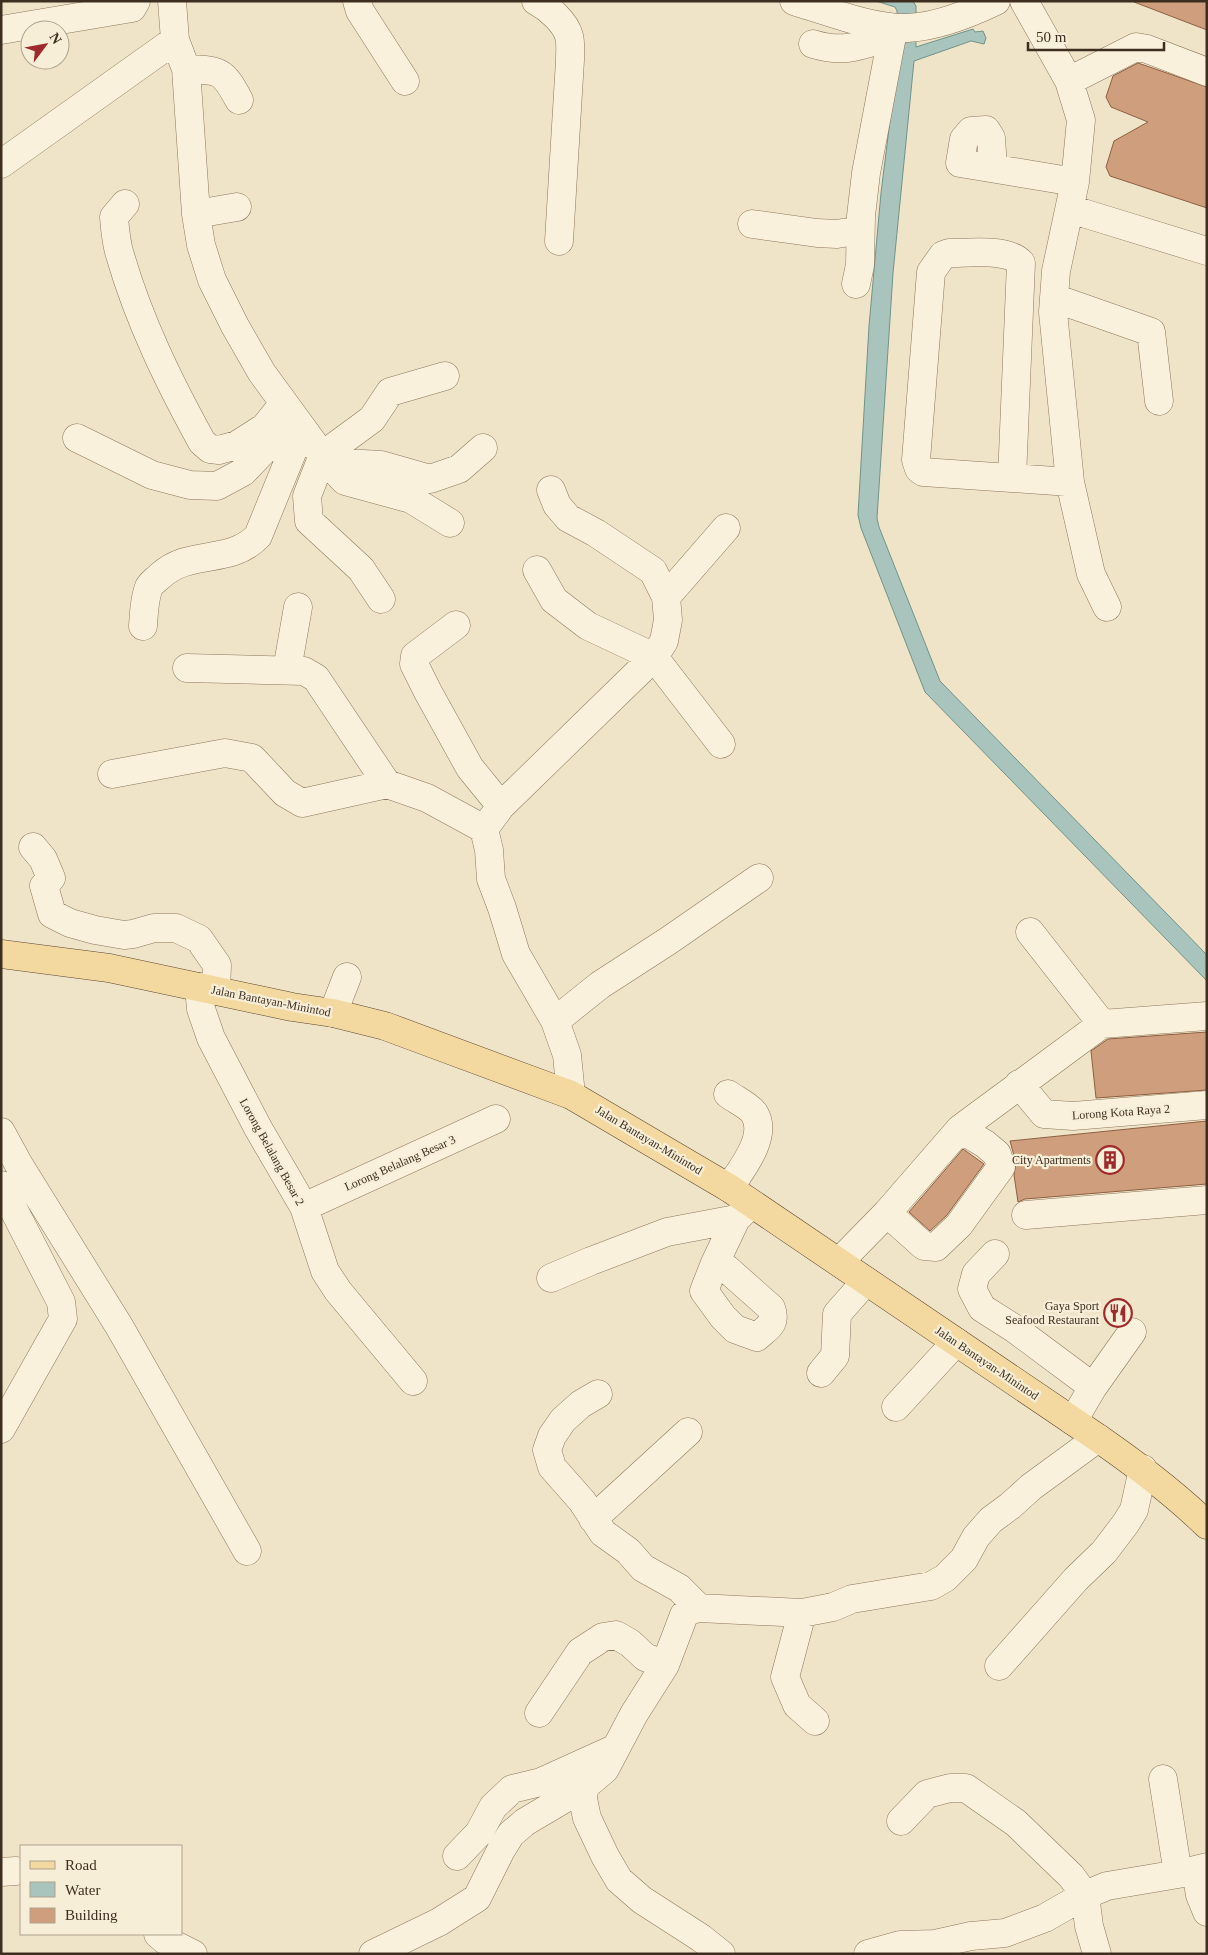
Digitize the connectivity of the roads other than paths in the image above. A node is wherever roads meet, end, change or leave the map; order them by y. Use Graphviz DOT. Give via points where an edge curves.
graph roads {
  1 [pos="136,1"];
  2 [pos="172,1"];
  3 [pos="357,1"];
  4 [pos="536,1"];
  5 [pos="996,1"];
  6 [pos="1024,1"];
  7 [pos="805,3"];
  8 [pos="1,30"];
  9 [pos="891,32"];
  10 [pos="176,40"];
  11 [pos="813,44"];
  12 [pos="186,69"];
  13 [pos="1207,72"];
  14 [pos="405,81"];
  15 [pos="1070,81"];
  16 [pos="239,100"];
  17 [pos="1,164"];
  18 [pos="994,168"];
  19 [pos="1075,182"];
  20 [pos="125,204"];
  21 [pos="237,207"];
  22 [pos="1070,209"];
  23 [pos="196,214"];
  24 [pos="752,224"];
  25 [pos="860,230"];
  26 [pos="559,241"];
  27 [pos="1207,251"];
  28 [pos="856,284"];
  29 [pos="1054,298"];
  30 [pos="445,376"];
  31 [pos="1159,401"];
  32 [pos="292,415"];
  33 [pos="77,438"];
  34 [pos="483,448"];
  35 [pos="325,458"];
  36 [pos="1012,478"];
  37 [pos="1070,482"];
  38 [pos="550,490"];
  39 [pos="450,523"];
  40 [pos="726,528"];
  41 [pos="537,570"];
  42 [pos="666,597"];
  43 [pos="381,599"];
  44 [pos="298,607"];
  45 [pos="1107,607"];
  46 [pos="456,625"];
  47 [pos="143,626"];
  48 [pos="654,657"];
  49 [pos="187,668"];
  50 [pos="287,670"];
  51 [pos="721,744"];
  52 [pos="112,774"];
  53 [pos="387,784"];
  54 [pos="501,806"];
  55 [pos="484,829"];
  56 [pos="33,847"];
  57 [pos="759,878"];
  58 [pos="1030,932"];
  59 [pos="1,954"];
  60 [pos="347,977"];
  61 [pos="207,989"];
  62 [pos="333,1013"];
  63 [pos="1207,1016"];
  64 [pos="555,1021"];
  65 [pos="1102,1024"];
  66 [pos="1019,1084"];
  67 [pos="728,1094"];
  68 [pos="571,1095"];
  69 [pos="1207,1105"];
  70 [pos="496,1119"];
  71 [pos="960,1129"];
  72 [pos="1,1132"];
  73 [pos="1,1185"];
  74 [pos="729,1188"];
  75 [pos="1207,1200"];
  76 [pos="304,1207"];
  77 [pos="744,1211"];
  78 [pos="887,1213"];
  79 [pos="1026,1215"];
  80 [pos="995,1254"];
  81 [pos="839,1262"];
  82 [pos="715,1263"];
  83 [pos="551,1278"];
  84 [pos="866,1281"];
  85 [pos="1132,1332"];
  86 [pos="956,1342"];
  87 [pos="821,1373"];
  88 [pos="413,1381"];
  89 [pos="1093,1387"];
  90 [pos="598,1394"];
  91 [pos="896,1407"];
  92 [pos="1073,1421"];
  93 [pos="1,1429"];
  94 [pos="688,1432"];
  95 [pos="1098,1438"];
  96 [pos="1143,1468"];
  97 [pos="593,1519"];
  98 [pos="1207,1525"];
  99 [pos="247,1551"];
  100 [pos="699,1608"];
  101 [pos="802,1613"];
  102 [pos="665,1665"];
  103 [pos="999,1666"];
  104 [pos="539,1713"];
  105 [pos="815,1721"];
  106 [pos="617,1748"];
  107 [pos="1163,1779"];
  108 [pos="584,1787"];
  109 [pos="902,1822"];
  110 [pos="457,1856"];
  111 [pos="1194,1871"];
  112 [pos="1084,1895"];
  113 [pos="1207,1912"];
  114 [pos="159,1935"];
  115 [pos="969,1945"];
  116 [pos="899,1949"];
  117 [pos="192,1954"];
  118 [pos="373,1954"];
  119 [pos="721,1954"];
  120 [pos="868,1954"];
  121 [pos="1097,1954"];
  1 -- 8 [label="street" via="132,8"];
  2 -- 10 [label="street"];
  3 -- 14 [label="street" via="360,11"];
  4 -- 26 [label="street" via="559,19 569,35"];
  5 -- 9 [label="street" via="950,19"];
  6 -- 15 [label="street"];
  7 -- 9 [label="street"];
  9 -- 11 [label="street" via="853,48 831,50"];
  9 -- 25 [label="street" via="866,173"];
  10 -- 12 [label="street"];
  10 -- 17 [label="street"];
  12 -- 16 [label="street" via="218,72 230,83"];
  12 -- 23 [label="street"];
  13 -- 15 [label="street" via="1136,47"];
  15 -- 19 [label="street" via="1081,120"];
  18 -- 19 [label="street"];
  19 -- 22 [label="street"];
  20 -- 32 [label="street" via="114,217 119,254 168,380 202,442 210,449 219,450 237,445 266,426"];
  21 -- 23 [label="street"];
  22 -- 27 [label="street"];
  22 -- 29 [label="street" via="1056,271"];
  23 -- 32 [label="street" via="212,280 258,365"];
  24 -- 25 [label="street" via="817,233"];
  25 -- 28 [label="street" via="860,264"];
  29 -- 31 [label="street" via="1150,332"];
  29 -- 37 [label="street"];
  30 -- 35 [label="street" via="390,392 372,418"];
  32 -- 33 [label="street" via="243,472 217,486 190,485 152,475"];
  32 -- 35 [label="street"];
  32 -- 47 [label="street" via="258,536 234,553 180,562 166,571 149,585"];
  34 -- 35 [label="street" via="459,468 430,479 381,465"];
  35 -- 39 [label="street" via="345,481 411,499"];
  35 -- 43 [label="street" via="307,496 309,521 361,569"];
  36 -- 36 [label="street" via="1021,263 1006,254 949,253 943,255 931,272 917,465 923,472"];
  36 -- 37 [label="street"];
  37 -- 45 [label="street" via="1091,574"];
  38 -- 42 [label="street" via="568,518 653,571"];
  40 -- 42 [label="street"];
  41 -- 48 [label="street" via="554,600 588,626"];
  42 -- 48 [label="street" via="668,620 664,641"];
  44 -- 50 [label="street"];
  46 -- 54 [label="street" via="415,656 414,664 470,768"];
  48 -- 51 [label="street"];
  48 -- 54 [label="street"];
  49 -- 50 [label="street"];
  50 -- 53 [label="street" via="304,671 316,678"];
  52 -- 53 [label="street" via="225,753 252,758 285,793 302,803"];
  53 -- 55 [label="street" via="427,798"];
  54 -- 55 [label="street"];
  55 -- 64 [label="street" via="491,879 516,954"];
  56 -- 61 [label="street, Lorong Belalang Besar 2" via="43,859 51,878 44,886 52,914 70,923 124,935 154,928 176,928 199,939 216,966"];
  57 -- 64 [label="street" via="600,984"];
  58 -- 65 [label="street"];
  59 -- 61 [label="main road, Jalan Bantayan-Minintod" via="108,968"];
  60 -- 62 [label="street"];
  61 -- 62 [label="main road, Jalan Bantayan-Minintod"];
  61 -- 76 [label="street, Lorong Belalang Besar 2" via="201,1009 211,1038"];
  62 -- 68 [label="main road, Jalan Bantayan-Minintod" via="385,1026"];
  63 -- 65 [label="street"];
  64 -- 68 [label="street" via="567,1055"];
  65 -- 66 [label="street"];
  66 -- 69 [label="street, Lorong Kota Raya 2" via="1044,1114 1073,1116"];
  66 -- 71 [label="street"];
  67 -- 74 [label="street" via="754,1114 758,1129 756,1147"];
  68 -- 74 [label="main road, Jalan Bantayan-Minintod"];
  70 -- 76 [label="street, Lorong Belalang Besar 3"];
  71 -- 78 [label="street"];
  71 -- 78 [label="street" via="996,1154 1001,1167 959,1225 936,1246 924,1246"];
  72 -- 99 [label="street" via="119,1326"];
  73 -- 93 [label="street" via="61,1302 63,1319"];
  74 -- 77 [label="main road, Jalan Bantayan-Minintod"];
  75 -- 79 [label="street"];
  76 -- 88 [label="street, Lorong Belalang Besar 2" via="325,1271"];
  77 -- 81 [label="main road, Jalan Bantayan-Minintod"];
  77 -- 82 [label="street"];
  77 -- 83 [label="street" via="668,1232"];
  78 -- 81 [label="street"];
  80 -- 89 [label="street" via="976,1274 972,1289 982,1308"];
  81 -- 84 [label="main road, Jalan Bantayan-Minintod"];
  84 -- 86 [label="main road, Jalan Bantayan-Minintod"];
  84 -- 87 [label="street" via="837,1314 835,1356"];
  85 -- 89 [label="street"];
  86 -- 91 [label="street"];
  86 -- 92 [label="main road, Jalan Bantayan-Minintod"];
  89 -- 92 [label="street"];
  90 -- 97 [label="street" via="563,1420 547,1450 552,1467 582,1501"];
  92 -- 95 [label="main road, Jalan Bantayan-Minintod"];
  94 -- 97 [label="street"];
  95 -- 96 [label="main road, Jalan Bantayan-Minintod"];
  95 -- 101 [label="street" via="991,1520 976,1537 964,1559 945,1578 931,1586 866,1596"];
  96 -- 98 [label="main road, Jalan Bantayan-Minintod"];
  96 -- 103 [label="street" via="1134,1510 1126,1523 1104,1552"];
  97 -- 100 [label="street" via="603,1533 628,1551 643,1568 679,1588"];
  100 -- 101 [label="street"];
  100 -- 102 [label="street" via="684,1615"];
  101 -- 105 [label="street" via="785,1677 797,1705"];
  102 -- 104 [label="street" via="645,1656 616,1634 603,1638 580,1652"];
  102 -- 106 [label="street"];
  106 -- 108 [label="street" via="605,1769"];
  106 -- 110 [label="street" via="550,1778 512,1789 493,1807 479,1833"];
  107 -- 111 [label="street"];
  108 -- 118 [label="street" via="525,1822 511,1834 476,1898 439,1922"];
  108 -- 119 [label="street" via="587,1818 619,1880 642,1900"];
  109 -- 112 [label="street" via="927,1794 966,1788 1016,1823 1054,1858"];
  111 -- 112 [label="street" via="1107,1886"];
  111 -- 113 [label="street"];
  112 -- 115 [label="street" via="1045,1918"];
  112 -- 121 [label="street"];
  114 -- 117 [label="street"];
  115 -- 116 [label="street" via="935,1944"];
  116 -- 120 [label="street"];
}
